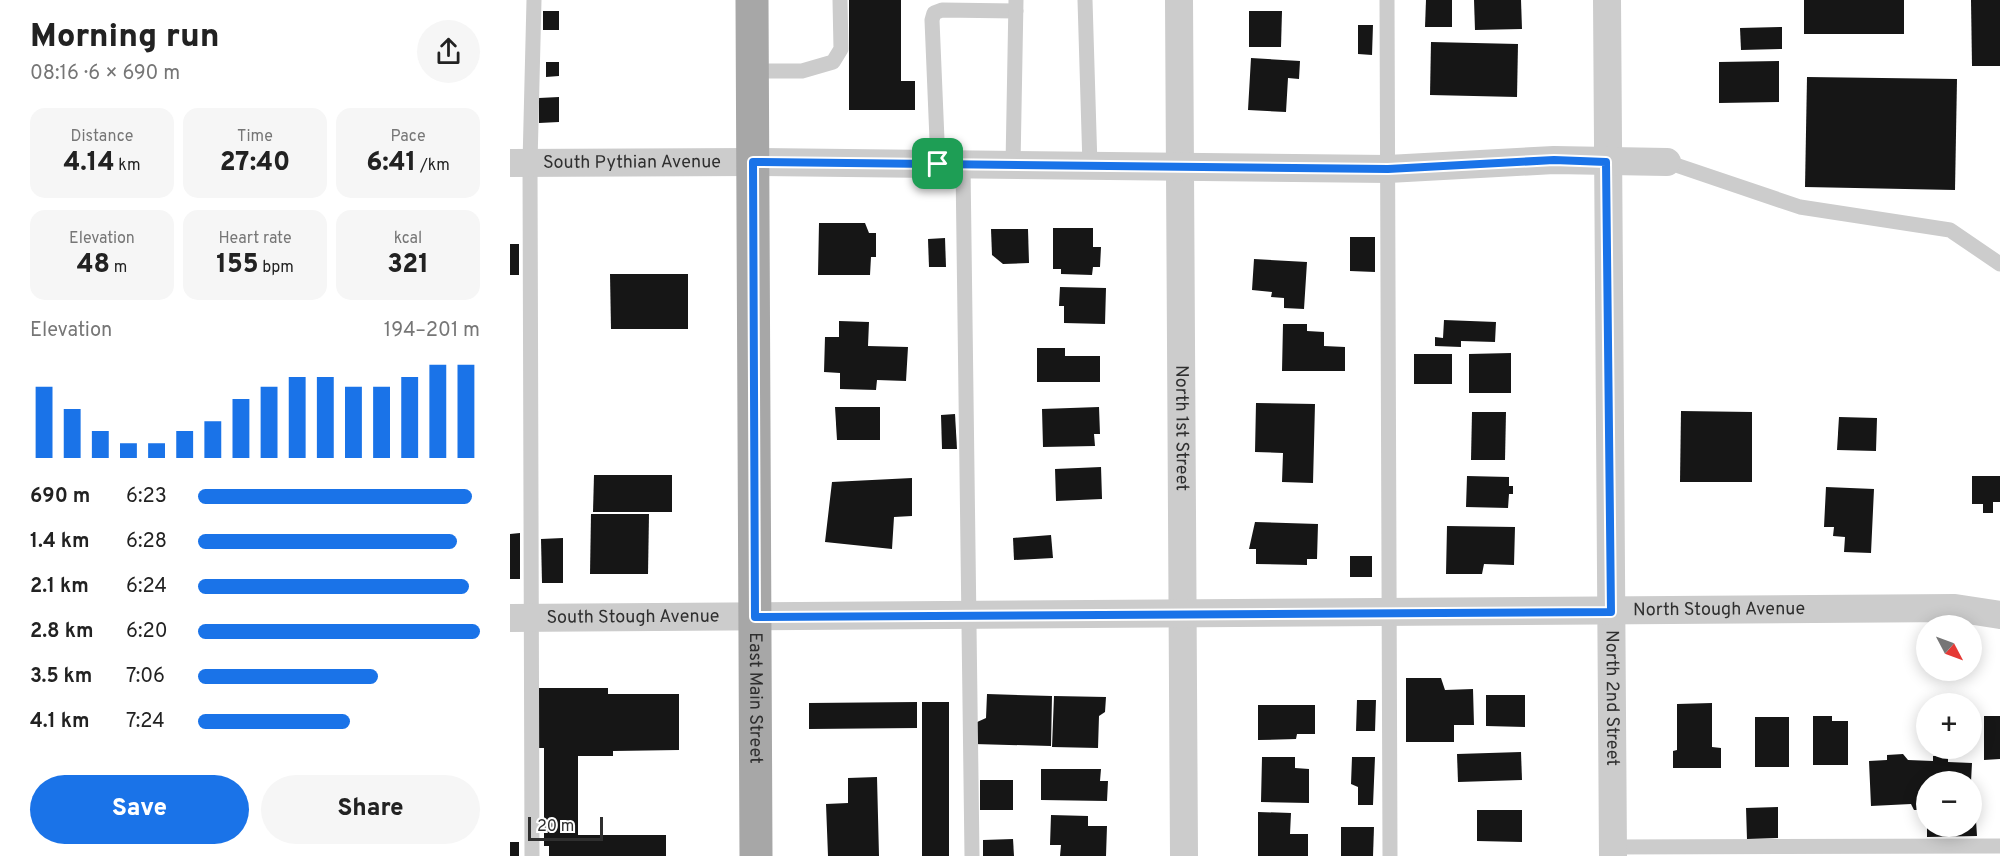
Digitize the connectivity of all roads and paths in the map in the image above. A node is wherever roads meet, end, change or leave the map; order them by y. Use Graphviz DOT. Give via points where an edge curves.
graph roads {
  1 [pos="534,0"];
  2 [pos="752,0"];
  3 [pos="840,0"];
  4 [pos="1085,0"];
  5 [pos="1179,0"];
  6 [pos="1387,0"];
  7 [pos="1607,0"];
  8 [pos="942,5"];
  9 [pos="1016,5"];
  10 [pos="752,72"];
  11 [pos="753,162"];
  12 [pos="1606,162"];
  13 [pos="1667,162"];
  14 [pos="520,163"];
  15 [pos="950,164"];
  16 [pos="1013,165"];
  17 [pos="1090,166"];
  18 [pos="1180,167"];
  19 [pos="1388,169"];
  20 [pos="2000,264"];
  21 [pos="1611,612"];
  22 [pos="1183,613"];
  23 [pos="1389,613"];
  24 [pos="969,615"];
  25 [pos="2000,615"];
  26 [pos="755,617"];
  27 [pos="521,618"];
  28 [pos="2000,846"];
  29 [pos="1613,852"];
  30 [pos="532,856"];
  31 [pos="756,856"];
  32 [pos="972,856"];
  33 [pos="1184,856"];
  34 [pos="1389,856"];
  1 -- 14 [label="lane"];
  2 -- 10 [label="main road, East Main Street"];
  3 -- 10 [label="lane" via="841,49 833,62 802,71"];
  4 -- 17 [label="lane"];
  5 -- 18 [label="street, North 1st Street"];
  6 -- 19 [label="lane"];
  7 -- 12 [label="street, North 2nd Street"];
  8 -- 9 [label="lane"];
  8 -- 15 [label="lane" via="932,20"];
  9 -- 16 [label="lane"];
  10 -- 11 [label="main road, East Main Street"];
  11 -- 14 [label="street, South Pythian Avenue"];
  11 -- 15 [label="street, South Pythian Avenue"];
  11 -- 26 [label="main road, East Main Street"];
  12 -- 13 [label="street, South Pythian Avenue"];
  12 -- 19 [label="street, South Pythian Avenue" via="1554,160"];
  12 -- 21 [label="street, North 2nd Street"];
  13 -- 20 [label="lane" via="1800,207 1950,230"];
  14 -- 27 [label="lane"];
  15 -- 16 [label="street, South Pythian Avenue"];
  15 -- 24 [label="lane"];
  16 -- 17 [label="street, South Pythian Avenue"];
  17 -- 18 [label="street, South Pythian Avenue"];
  18 -- 19 [label="street, South Pythian Avenue"];
  18 -- 22 [label="street, North 1st Street"];
  19 -- 23 [label="lane"];
  21 -- 23 [label="street, North Stough Avenue"];
  21 -- 25 [label="street, North Stough Avenue" via="1955,608"];
  21 -- 29 [label="street, North 2nd Street"];
  22 -- 23 [label="street, North Stough Avenue"];
  22 -- 24 [label="street, North Stough Avenue"];
  22 -- 33 [label="street, North 1st Street"];
  23 -- 34 [label="lane"];
  24 -- 26 [label="street, North Stough Avenue"];
  24 -- 32 [label="lane"];
  26 -- 27 [label="street, South Stough Avenue"];
  26 -- 31 [label="main road, East Main Street"];
  27 -- 30 [label="lane"];
  28 -- 29 [label="lane"];
}
